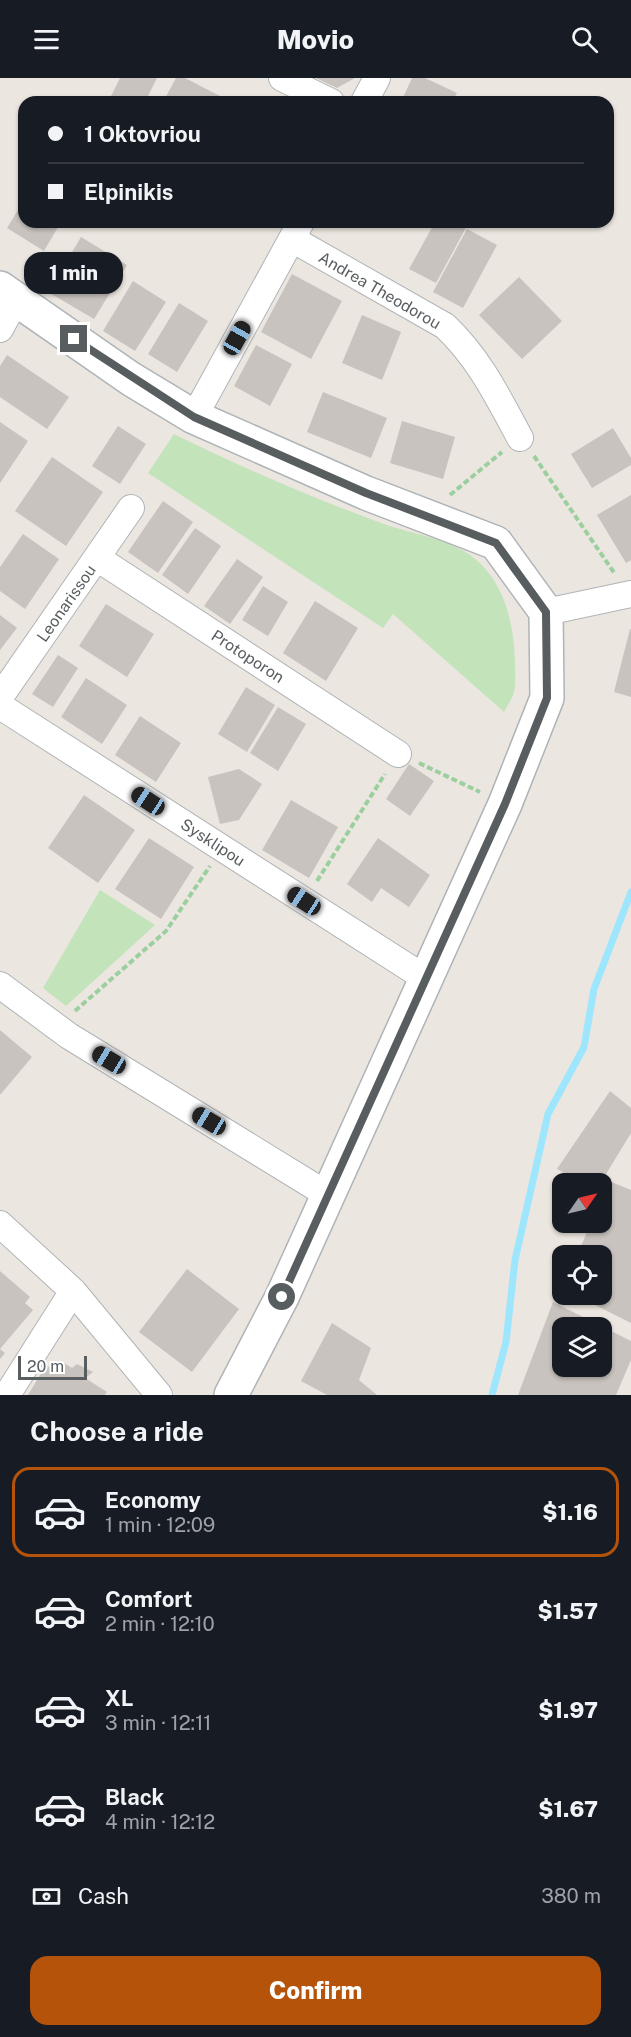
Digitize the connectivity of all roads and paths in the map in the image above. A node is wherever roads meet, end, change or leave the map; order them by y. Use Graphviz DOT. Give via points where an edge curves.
graph roads {
  1 [pos="282,78"];
  2 [pos="377,78"];
  3 [pos="319,96"];
  4 [pos="367,96"];
  5 [pos="296,231"];
  6 [pos="8,294"];
  7 [pos="0,329"];
  8 [pos="194,417"];
  9 [pos="520,438"];
  10 [pos="132,508"];
  11 [pos="426,516"];
  12 [pos="97,558"];
  13 [pos="630,594"];
  14 [pos="546,612"];
  15 [pos="0,697"];
  16 [pos="0,706"];
  17 [pos="398,754"];
  18 [pos="505,804"];
  19 [pos="223,848"];
  20 [pos="304,901"];
  21 [pos="425,978"];
  22 [pos="0,985"];
  23 [pos="57,1027"];
  24 [pos="328,1195"];
  25 [pos="0,1224"];
  26 [pos="73,1291"];
  27 [pos="7,1395"];
  28 [pos="159,1395"];
  29 [pos="231,1395"];
  1 -- 3 [label="street"];
  2 -- 4 [label="street"];
  5 -- 8 [label="street"];
  5 -- 9 [label="street, Andrea Theodorou" via="445,326 465,345 487,376"];
  6 -- 7 [label="street"];
  6 -- 8 [label="street" via="131,379"];
  8 -- 11 [label="street"];
  9 -- 11 [label="path"];
  9 -- 13 [label="path"];
  10 -- 12 [label="street, Leonarissou"];
  11 -- 14 [label="street" via="496,543"];
  12 -- 15 [label="street, Leonarissou"];
  12 -- 17 [label="street, Protoporon"];
  13 -- 14 [label="street"];
  14 -- 18 [label="street" via="547,698"];
  16 -- 19 [label="street, Sysklipou"];
  17 -- 18 [label="path"];
  17 -- 20 [label="path"];
  18 -- 21 [label="street"];
  19 -- 20 [label="street, Sysklipou"];
  19 -- 23 [label="path" via="166,931"];
  20 -- 21 [label="street, Sysklipou"];
  21 -- 24 [label="street"];
  22 -- 23 [label="street"];
  23 -- 24 [label="street"];
  24 -- 29 [label="street" via="282,1297"];
  25 -- 26 [label="street"];
  26 -- 27 [label="street"];
  26 -- 28 [label="street"];
}
